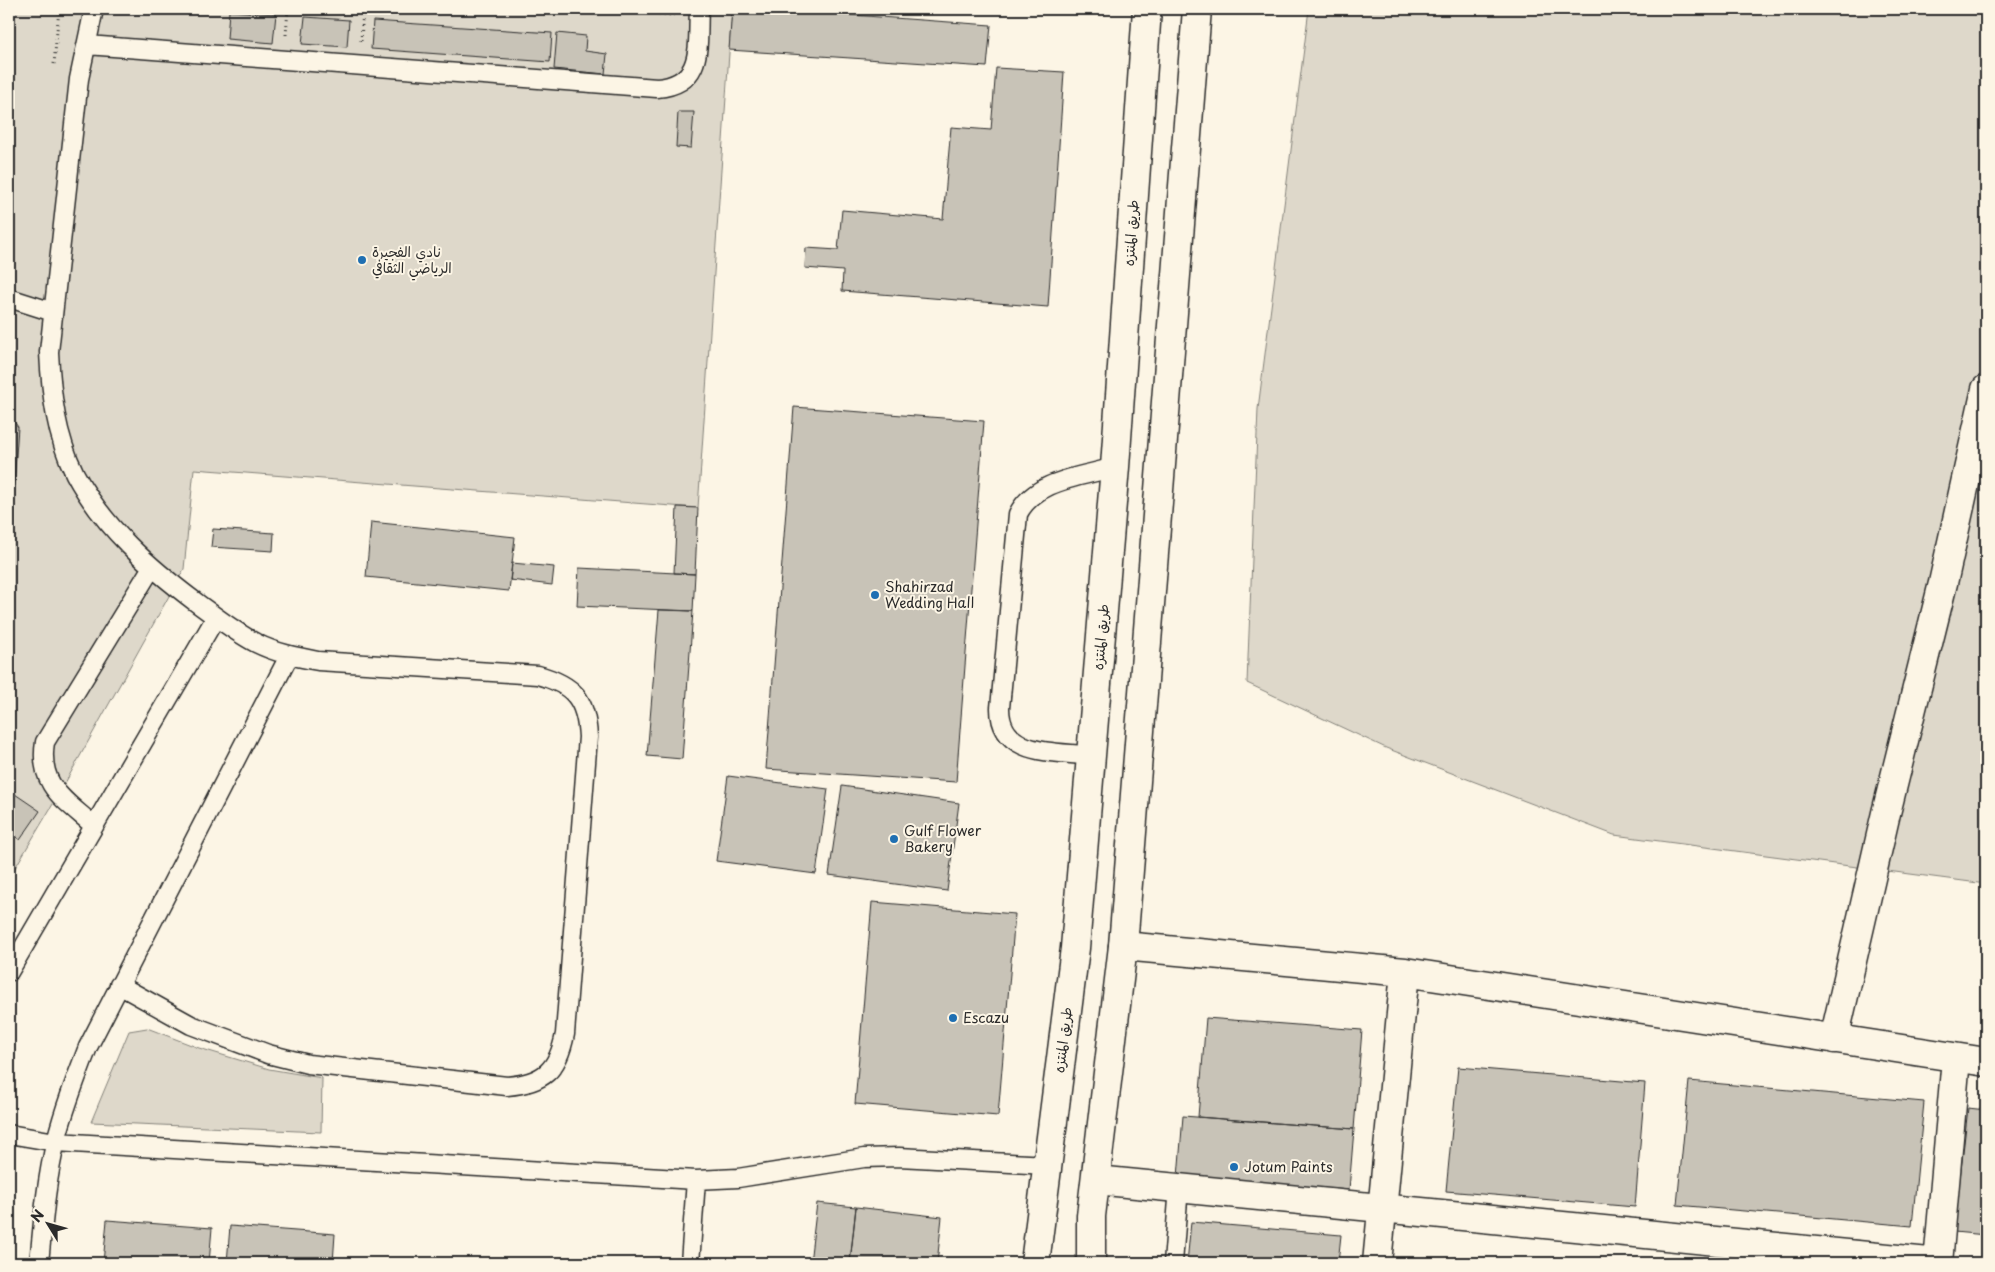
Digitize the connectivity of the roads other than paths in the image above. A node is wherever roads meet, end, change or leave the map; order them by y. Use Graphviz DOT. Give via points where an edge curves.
graph roads {
  1 [pos="94,9"];
  2 [pos="1147,9"];
  3 [pos="1197,9"];
  4 [pos="699,13"];
  5 [pos="87,45"];
  6 [pos="9,298"];
  7 [pos="53,312"];
  8 [pos="1986,389"];
  9 [pos="1115,467"];
  10 [pos="152,567"];
  11 [pos="216,617"];
  12 [pos="289,656"];
  13 [pos="1091,756"];
  14 [pos="94,826"];
  15 [pos="1123,946"];
  16 [pos="9,972"];
  17 [pos="1405,972"];
  18 [pos="119,985"];
  19 [pos="1834,1039"];
  20 [pos="1956,1058"];
  21 [pos="1986,1062"];
  22 [pos="9,1134"];
  23 [pos="56,1142"];
  24 [pos="1048,1165"];
  25 [pos="696,1180"];
  26 [pos="1096,1180"];
  27 [pos="1179,1187"];
  28 [pos="1383,1208"];
  29 [pos="39,1263"];
  30 [pos="690,1263"];
  31 [pos="1035,1263"];
  32 [pos="1091,1263"];
  33 [pos="1173,1263"];
  34 [pos="1377,1263"];
  35 [pos="1938,1263"];
  1 -- 5 [label="lane"];
  2 -- 9 [label="street, طريق المنتزه"];
  3 -- 15 [label="street"];
  4 -- 5 [label="lane" via="695,63 685,78 669,87 657,88"];
  5 -- 7 [label="lane" via="79,79"];
  6 -- 7 [label="lane"];
  7 -- 10 [label="lane" via="49,352 51,394 60,434 75,473 116,534"];
  8 -- 19 [label="street"];
  9 -- 13 [label="street, طريق المنتزه"];
  9 -- 13 [label="lane" via="1043,487 1032,494 1021,508 1015,527 1000,721 1013,742 1025,747"];
  10 -- 11 [label="lane"];
  10 -- 14 [label="lane" via="45,742 44,770 50,783"];
  11 -- 12 [label="lane" via="258,644"];
  11 -- 14 [label="lane"];
  12 -- 18 [label="lane"];
  12 -- 18 [label="lane" via="318,661 538,676 559,681 577,695 587,715 588,737 561,1055 548,1073 529,1084 507,1086 308,1064 221,1037 154,1006"];
  13 -- 24 [label="street, طريق المنتزه" via="1075,948"];
  14 -- 16 [label="lane"];
  15 -- 17 [label="street"];
  15 -- 26 [label="street"];
  17 -- 19 [label="street"];
  17 -- 28 [label="street"];
  18 -- 23 [label="lane" via="88,1047"];
  19 -- 20 [label="street"];
  20 -- 21 [label="street"];
  20 -- 35 [label="street"];
  22 -- 23 [label="lane"];
  23 -- 25 [label="lane"];
  23 -- 29 [label="lane" via="44,1208"];
  24 -- 25 [label="lane" via="890,1157 828,1162 738,1178"];
  24 -- 31 [label="street, طريق المنتزه"];
  25 -- 30 [label="lane"];
  26 -- 27 [label="street"];
  26 -- 32 [label="street" via="1091,1216"];
  27 -- 28 [label="street"];
  27 -- 33 [label="lane"];
  28 -- 34 [label="street"];
  28 -- 35 [label="street"];
}
